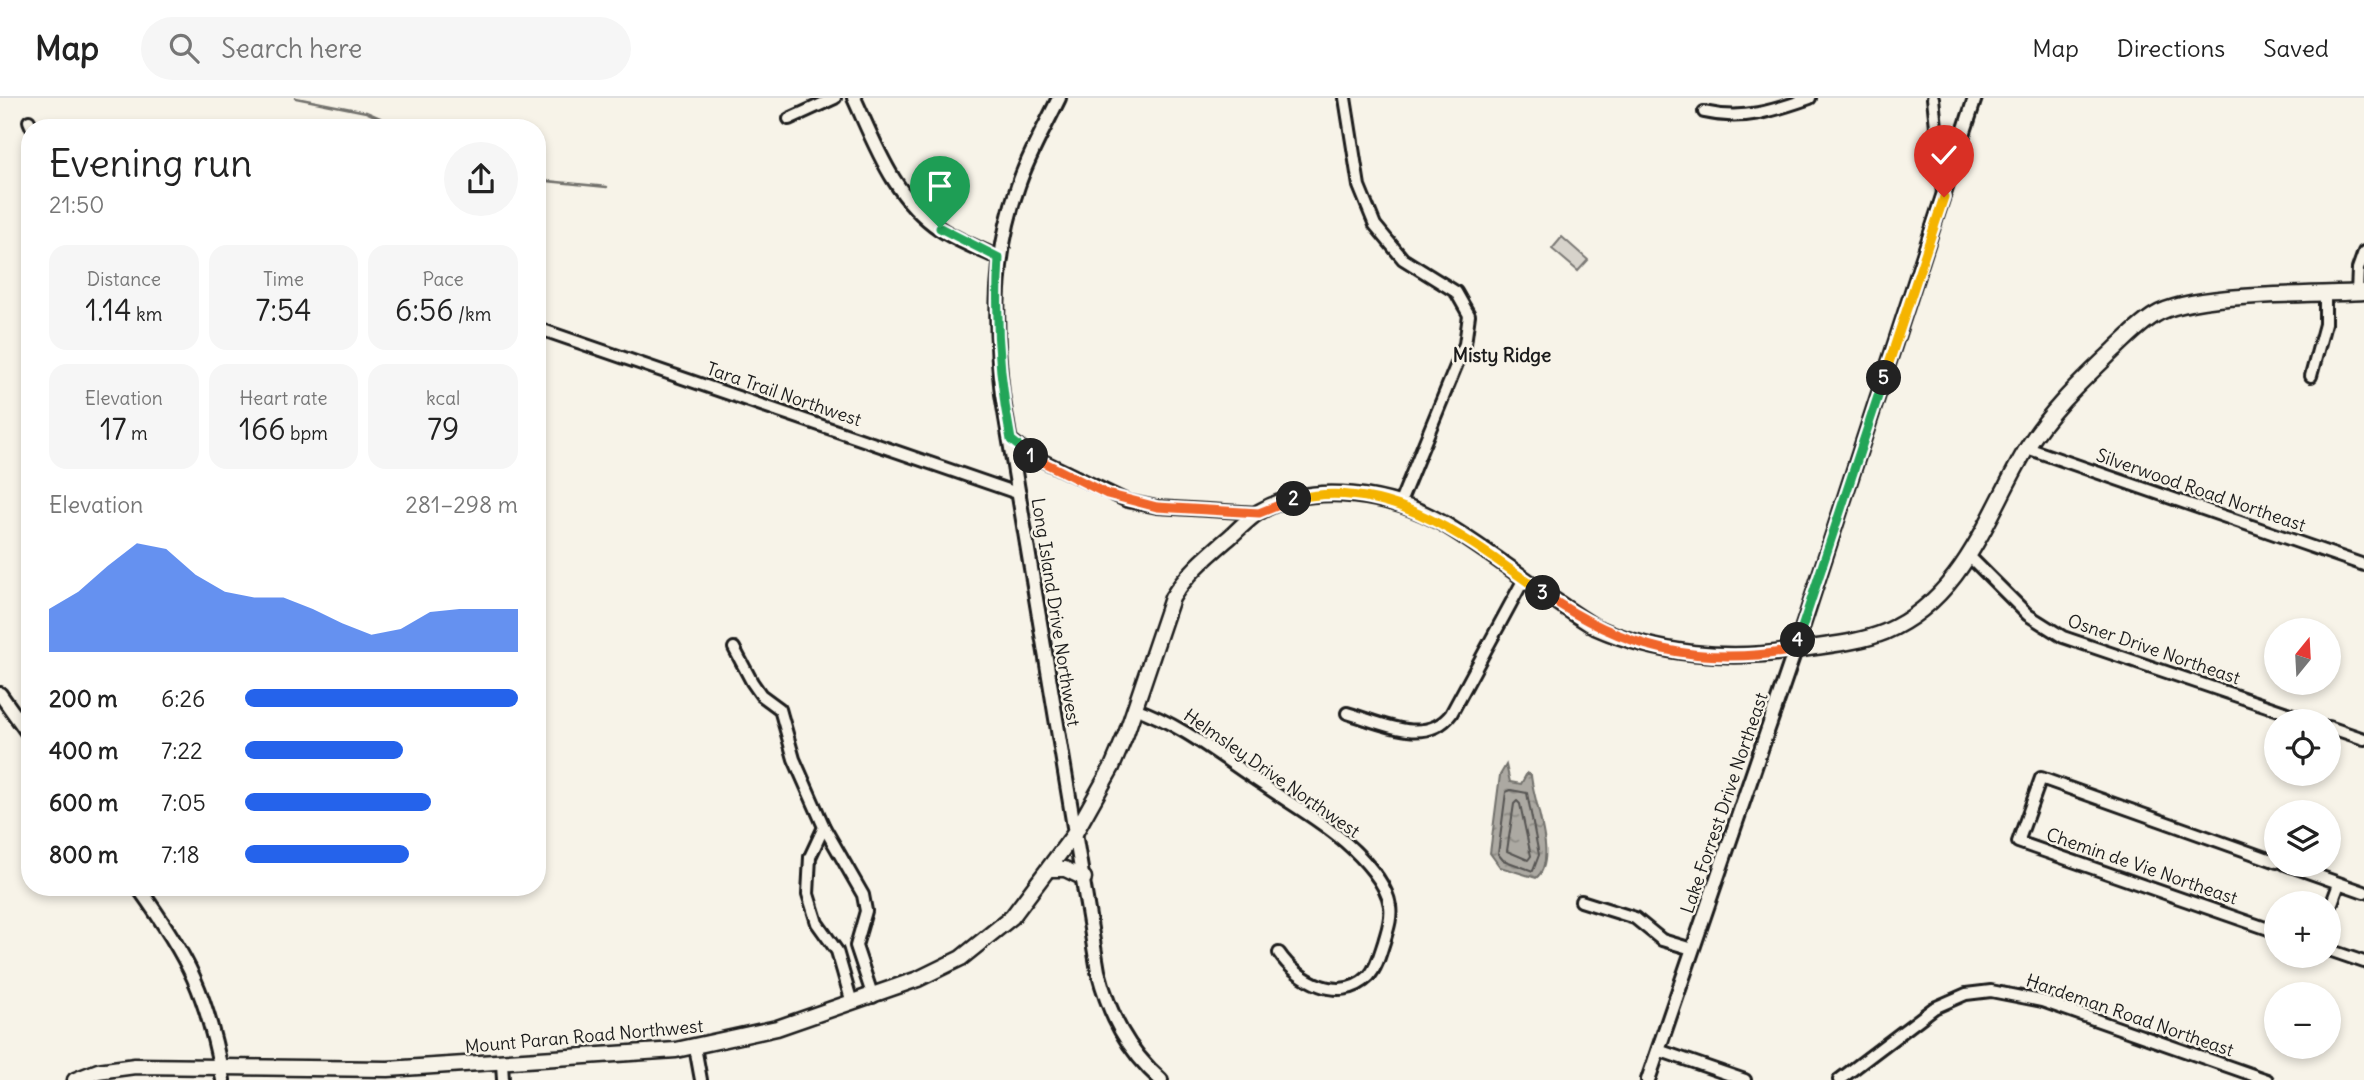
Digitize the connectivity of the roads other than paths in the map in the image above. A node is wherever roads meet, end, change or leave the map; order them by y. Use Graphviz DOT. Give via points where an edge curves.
graph roads {
  1 [pos="835,98"];
  2 [pos="854,98"];
  3 [pos="1059,98"];
  4 [pos="1345,98"];
  5 [pos="1810,98"];
  6 [pos="1933,98"];
  7 [pos="1976,98"];
  8 [pos="1704,112"];
  9 [pos="789,119"];
  10 [pos="1944,197"];
  11 [pos="2364,252"];
  12 [pos="999,258"];
  13 [pos="2360,292"];
  14 [pos="2325,294"];
  15 [pos="546,331"];
  16 [pos="2311,376"];
  17 [pos="1011,440"];
  18 [pos="2027,448"];
  19 [pos="1020,494"];
  20 [pos="1399,505"];
  21 [pos="1259,513"];
  22 [pos="1969,556"];
  23 [pos="2364,565"];
  24 [pos="1524,579"];
  25 [pos="734,648"];
  26 [pos="1795,650"];
  27 [pos="0,694"];
  28 [pos="1135,708"];
  29 [pos="2276,709"];
  30 [pos="1347,713"];
  31 [pos="21,723"];
  32 [pos="2341,731"];
  33 [pos="2364,738"];
  34 [pos="824,827"];
  35 [pos="1075,833"];
  36 [pos="2264,857"];
  37 [pos="1050,869"];
  38 [pos="2320,877"];
  39 [pos="1084,878"];
  40 [pos="2339,884"];
  41 [pos="2336,891"];
  42 [pos="2364,892"];
  43 [pos="144,896"];
  44 [pos="1581,901"];
  45 [pos="2264,927"];
  46 [pos="856,946"];
  47 [pos="1692,949"];
  48 [pos="837,951"];
  49 [pos="1279,953"];
  50 [pos="2341,954"];
  51 [pos="2364,962"];
  52 [pos="873,997"];
  53 [pos="852,1003"];
  54 [pos="695,1048"];
  55 [pos="1658,1050"];
  56 [pos="502,1062"];
  57 [pos="221,1073"];
  58 [pos="75,1080"];
  59 [pos="503,1080"];
  60 [pos="701,1080"];
  61 [pos="1161,1080"];
  62 [pos="1648,1080"];
  63 [pos="1745,1080"];
  64 [pos="1839,1080"];
  65 [pos="2267,1080"];
  1 -- 9 [label="street"];
  2 -- 12 [label="street" via="903,194 940,228"];
  3 -- 12 [label="street, Long Island Drive Northwest" via="1018,183"];
  4 -- 20 [label="street" via="1359,186 1375,225 1403,259 1456,292 1469,315 1465,344"];
  5 -- 8 [label="street" via="1755,115"];
  6 -- 10 [label="street"];
  7 -- 10 [label="street, Lake Forrest Drive Northeast"];
  10 -- 26 [label="street, Lake Forrest Drive Northeast"];
  11 -- 13 [label="street" via="2358,269"];
  12 -- 17 [label="street, Long Island Drive Northwest" via="997,349"];
  13 -- 14 [label="main road, Mount Paran Road Northwest"];
  14 -- 16 [label="street" via="2325,324"];
  14 -- 18 [label="main road, Mount Paran Road Northwest" via="2193,302 2158,313 2066,396"];
  15 -- 19 [label="street, Tara Trail Northwest"];
  17 -- 19 [label="street, Long Island Drive Northwest"];
  17 -- 21 [label="street" via="1031,455 1127,501"];
  18 -- 22 [label="main road, Mount Paran Road Northwest"];
  18 -- 23 [label="street, Silverwood Road Northeast"];
  19 -- 35 [label="street, Long Island Drive Northwest"];
  20 -- 21 [label="main road, Mount Paran Road Northwest" via="1321,494 1289,500"];
  20 -- 24 [label="main road, Mount Paran Road Northwest" via="1443,523"];
  21 -- 28 [label="main road, Mount Paran Road Northwest" via="1182,582 1164,613"];
  22 -- 26 [label="main road, Mount Paran Road Northwest" via="1938,596 1898,626 1869,637"];
  22 -- 29 [label="street, Osner Drive Northeast" via="2028,615 2063,637"];
  24 -- 26 [label="main road, Mount Paran Road Northwest" via="1595,627 1640,644 1699,654 1756,656"];
  24 -- 30 [label="street" via="1451,714 1440,725 1413,731"];
  25 -- 34 [label="street" via="761,695 780,709 794,759"];
  26 -- 47 [label="street, Lake Forrest Drive Northeast"];
  27 -- 31 [label="street"];
  28 -- 35 [label="main road, Mount Paran Road Northwest" via="1112,767"];
  28 -- 49 [label="street, Helmsley Drive Northwest" via="1174,726 1332,831 1357,853 1384,889 1390,906 1389,924 1376,966 1360,983 1340,989 1313,983 1294,972"];
  32 -- 33 [label="street"];
  34 -- 46 [label="street" via="863,895 866,911"];
  34 -- 48 [label="street" via="810,857 808,894 817,923"];
  35 -- 37 [label="main road, Mount Paran Road Northwest"];
  35 -- 39 [label="street, Long Island Drive Northwest"];
  36 -- 45 [label="street, Chemin de Vie Northeast" via="2041,778 2018,842"];
  37 -- 39 [label="main road" via="1065,869"];
  37 -- 52 [label="main road, Mount Paran Road Northwest" via="1013,918 989,939 961,958"];
  38 -- 40 [label="street"];
  39 -- 61 [label="street, Long Island Drive Northwest" via="1105,997 1125,1039"];
  40 -- 41 [label="street"];
  40 -- 42 [label="street"];
  43 -- 57 [label="street" via="193,972 207,1007"];
  44 -- 47 [label="street" via="1635,918 1662,940"];
  46 -- 48 [label="street"];
  46 -- 52 [label="street"];
  47 -- 55 [label="street, Lake Forrest Drive Northeast"];
  48 -- 53 [label="street"];
  50 -- 51 [label="street"];
  52 -- 53 [label="main road, Mount Paran Road Northwest"];
  53 -- 54 [label="main road, Mount Paran Road Northwest"];
  54 -- 56 [label="main road, Mount Paran Road Northwest"];
  54 -- 60 [label="street"];
  55 -- 62 [label="street, Lake Forrest Drive Northeast"];
  55 -- 63 [label="street"];
  56 -- 57 [label="main road, Mount Paran Road Northwest"];
  56 -- 59 [label="street"];
  57 -- 58 [label="main road, Mount Paran Road Northwest" via="116,1068"];
  64 -- 65 [label="street, Hardeman Road Northeast" via="1934,1008 1966,994 1991,991 2042,1001"];
}
